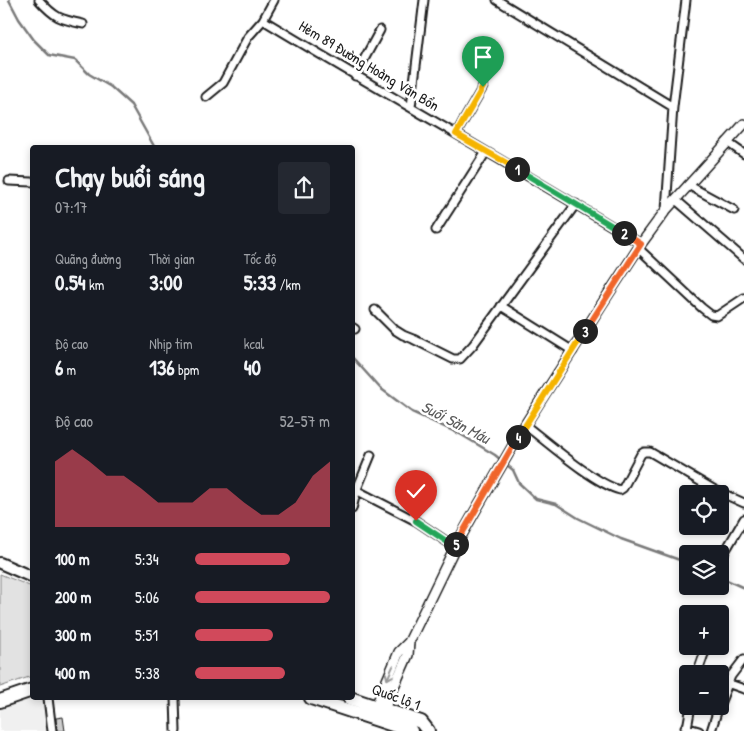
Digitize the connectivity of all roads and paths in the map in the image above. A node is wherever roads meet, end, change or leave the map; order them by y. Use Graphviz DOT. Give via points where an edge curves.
graph roads {
  1 [pos="39,0"];
  2 [pos="274,0"];
  3 [pos="424,0"];
  4 [pos="497,0"];
  5 [pos="686,0"];
  6 [pos="263,20"];
  7 [pos="83,24"];
  8 [pos="380,30"];
  9 [pos="355,76"];
  10 [pos="483,87"];
  11 [pos="206,97"];
  12 [pos="411,107"];
  13 [pos="673,107"];
  14 [pos="744,124"];
  15 [pos="456,134"];
  16 [pos="727,142"];
  17 [pos="486,152"];
  18 [pos="744,154"];
  19 [pos="10,181"];
  20 [pos="30,182"];
  21 [pos="688,185"];
  22 [pos="676,200"];
  23 [pos="576,204"];
  24 [pos="666,210"];
  25 [pos="734,210"];
  26 [pos="436,230"];
  27 [pos="639,246"];
  28 [pos="744,259"];
  29 [pos="744,298"];
  30 [pos="501,306"];
  31 [pos="375,310"];
  32 [pos="573,351"];
  33 [pos="525,425"];
  34 [pos="371,456"];
  35 [pos="355,488"];
  36 [pos="744,503"];
  37 [pos="744,519"];
  38 [pos="729,545"];
  39 [pos="455,547"];
  40 [pos="0,563"];
  41 [pos="30,576"];
  42 [pos="744,659"];
  43 [pos="729,680"];
  44 [pos="729,684"];
  45 [pos="744,689"];
  46 [pos="30,691"];
  47 [pos="48,700"];
  48 [pos="175,700"];
  49 [pos="318,700"];
  50 [pos="353,700"];
  51 [pos="0,701"];
  52 [pos="691,715"];
  53 [pos="717,715"];
  54 [pos="382,717"];
  55 [pos="691,729"];
  56 [pos="52,731"];
  57 [pos="176,731"];
  58 [pos="411,731"];
  59 [pos="428,731"];
  60 [pos="711,731"];
  1 -- 7 [label="street" via="60,19"];
  2 -- 6 [label="street"];
  3 -- 12 [label="street"];
  4 -- 13 [label="street"];
  5 -- 13 [label="street"];
  6 -- 9 [label="street, Hẻm 89 Đường Hoàng Văn Bổn"];
  6 -- 11 [label="street" via="248,37 223,83"];
  8 -- 9 [label="street"];
  9 -- 12 [label="street, Hẻm 89 Đường Hoàng Văn Bổn"];
  10 -- 15 [label="street"];
  12 -- 15 [label="street, Hẻm 89 Đường Hoàng Văn Bổn"];
  13 -- 24 [label="street"];
  14 -- 16 [label="main road"];
  15 -- 17 [label="street, Hẻm 89 Đường Hoàng Văn Bổn"];
  16 -- 18 [label="street"];
  16 -- 21 [label="main road"];
  17 -- 23 [label="street, Hẻm 89 Đường Hoàng Văn Bổn"];
  17 -- 26 [label="street"];
  19 -- 20 [label="street"];
  21 -- 22 [label="main road"];
  21 -- 25 [label="street"];
  22 -- 24 [label="main road"];
  22 -- 28 [label="street"];
  23 -- 27 [label="street, Hẻm 89 Đường Hoàng Văn Bổn"];
  23 -- 30 [label="street"];
  24 -- 27 [label="main road"];
  27 -- 29 [label="street, Hẻm 89 Đường Hoàng Văn Bổn" via="711,315 717,316"];
  27 -- 32 [label="main road"];
  30 -- 31 [label="street" via="460,359 453,359 403,335"];
  30 -- 32 [label="street"];
  32 -- 33 [label="main road"];
  33 -- 36 [label="street" via="591,475 620,490 641,454 650,452"];
  33 -- 39 [label="main road"];
  34 -- 35 [label="street"];
  35 -- 39 [label="street" via="416,521"];
  37 -- 38 [label="street"];
  39 -- 54 [label="main road" via="408,642 399,652"];
  40 -- 41 [label="main road"];
  42 -- 43 [label="street"];
  44 -- 45 [label="street"];
  46 -- 51 [label="highway"];
  47 -- 56 [label="street"];
  48 -- 57 [label="street"];
  49 -- 54 [label="highway, Quốc lộ 1"];
  50 -- 54 [label="highway, Quốc lộ 1"];
  52 -- 55 [label="street"];
  53 -- 60 [label="street"];
  54 -- 58 [label="highway, Quốc lộ 1"];
  54 -- 59 [label="highway, Quốc lộ 1" via="421,722"];
}
